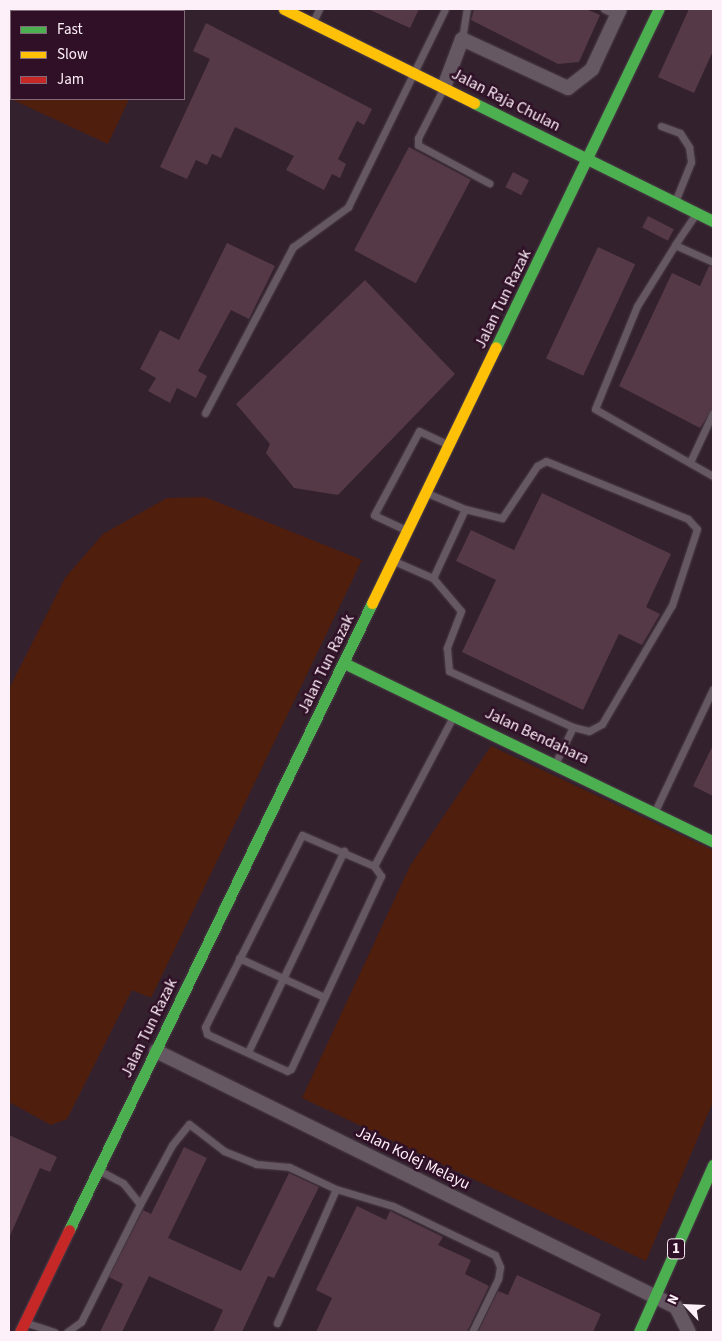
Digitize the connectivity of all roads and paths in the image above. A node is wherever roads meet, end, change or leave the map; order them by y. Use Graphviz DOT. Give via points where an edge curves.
graph roads {
  1 [pos="284,9"];
  2 [pos="319,9"];
  3 [pos="445,9"];
  4 [pos="466,9"];
  5 [pos="604,9"];
  6 [pos="659,9"];
  7 [pos="618,12"];
  8 [pos="312,22"];
  9 [pos="462,39"];
  10 [pos="413,70"];
  11 [pos="444,87"];
  12 [pos="661,126"];
  13 [pos="588,160"];
  14 [pos="489,183"];
  15 [pos="675,202"];
  16 [pos="696,213"];
  17 [pos="713,221"];
  18 [pos="675,245"];
  19 [pos="713,262"];
  20 [pos="204,413"];
  21 [pos="713,413"];
  22 [pos="450,446"];
  23 [pos="690,462"];
  24 [pos="713,476"];
  25 [pos="427,493"];
  26 [pos="465,509"];
  27 [pos="408,531"];
  28 [pos="394,561"];
  29 [pos="433,578"];
  30 [pos="344,663"];
  31 [pos="713,689"];
  32 [pos="454,714"];
  33 [pos="573,727"];
  34 [pos="556,763"];
  35 [pos="655,811"];
  36 [pos="713,841"];
  37 [pos="344,851"];
  38 [pos="374,866"];
  39 [pos="238,958"];
  40 [pos="284,978"];
  41 [pos="324,997"];
  42 [pos="156,1051"];
  43 [pos="248,1052"];
  44 [pos="713,1166"];
  45 [pos="98,1170"];
  46 [pos="336,1189"];
  47 [pos="140,1204"];
  48 [pos="655,1296"];
  49 [pos="277,1323"];
  50 [pos="22,1327"];
  51 [pos="55,1332"];
  52 [pos="68,1332"];
  53 [pos="472,1332"];
  54 [pos="639,1332"];
  55 [pos="689,1332"];
  1 -- 8 [label="main road, Jalan Raja Chulan"];
  2 -- 8 [label="lane"];
  3 -- 10 [label="lane"];
  4 -- 9 [label="lane"];
  5 -- 7 [label="lane"];
  6 -- 13 [label="main road, Jalan Tun Razak"];
  7 -- 9 [label="street" via="592,69 568,88"];
  8 -- 10 [label="main road, Jalan Raja Chulan"];
  9 -- 11 [label="street"];
  10 -- 11 [label="main road, Jalan Raja Chulan"];
  10 -- 20 [label="lane" via="348,207 293,247"];
  11 -- 13 [label="main road, Jalan Raja Chulan"];
  11 -- 14 [label="lane" via="418,145"];
  12 -- 15 [label="lane" via="680,133 689,147 691,162"];
  13 -- 15 [label="main road, Jalan Raja Chulan"];
  13 -- 22 [label="main road, Jalan Tun Razak"];
  15 -- 16 [label="main road, Jalan Raja Chulan"];
  16 -- 17 [label="main road, Jalan Raja Chulan"];
  16 -- 18 [label="lane"];
  18 -- 19 [label="lane"];
  18 -- 23 [label="lane" via="637,306 594,402 595,409"];
  21 -- 23 [label="lane"];
  22 -- 25 [label="main road, Jalan Tun Razak"];
  22 -- 27 [label="lane" via="419,431 374,515"];
  23 -- 24 [label="lane"];
  25 -- 26 [label="lane"];
  25 -- 27 [label="main road, Jalan Tun Razak"];
  26 -- 29 [label="lane"];
  26 -- 33 [label="lane" via="502,518 537,466 546,461 688,519 697,529 672,605 602,724 589,731"];
  27 -- 28 [label="main road, Jalan Tun Razak"];
  28 -- 29 [label="lane"];
  28 -- 30 [label="main road, Jalan Tun Razak"];
  29 -- 33 [label="lane" via="461,611 447,648 449,671"];
  30 -- 32 [label="main road, Jalan Bendahara"];
  30 -- 42 [label="main road, Jalan Tun Razak"];
  31 -- 35 [label="lane"];
  32 -- 34 [label="main road, Jalan Bendahara"];
  32 -- 38 [label="lane"];
  33 -- 34 [label="lane"];
  34 -- 35 [label="main road, Jalan Bendahara"];
  35 -- 36 [label="main road, Jalan Bendahara"];
  37 -- 38 [label="lane"];
  37 -- 39 [label="lane" via="302,835"];
  37 -- 40 [label="lane"];
  38 -- 41 [label="lane" via="381,876"];
  39 -- 40 [label="lane"];
  39 -- 43 [label="lane" via="205,1031"];
  40 -- 41 [label="lane"];
  40 -- 43 [label="lane"];
  41 -- 43 [label="lane" via="289,1070"];
  42 -- 45 [label="main road, Jalan Tun Razak"];
  42 -- 48 [label="street, Jalan Kolej Melayu"];
  44 -- 48 [label="main road, 1"];
  45 -- 47 [label="lane" via="123,1183"];
  45 -- 50 [label="main road, Jalan Tun Razak"];
  46 -- 47 [label="lane" via="289,1167 256,1164 224,1151 186,1124"];
  46 -- 49 [label="lane"];
  46 -- 53 [label="lane" via="392,1206 494,1255 500,1267 498,1279"];
  47 -- 52 [label="lane" via="81,1322"];
  48 -- 54 [label="main road, 1"];
  48 -- 55 [label="street, Jalan Kolej Melayu" via="676,1307"];
  50 -- 51 [label="lane"];
}
